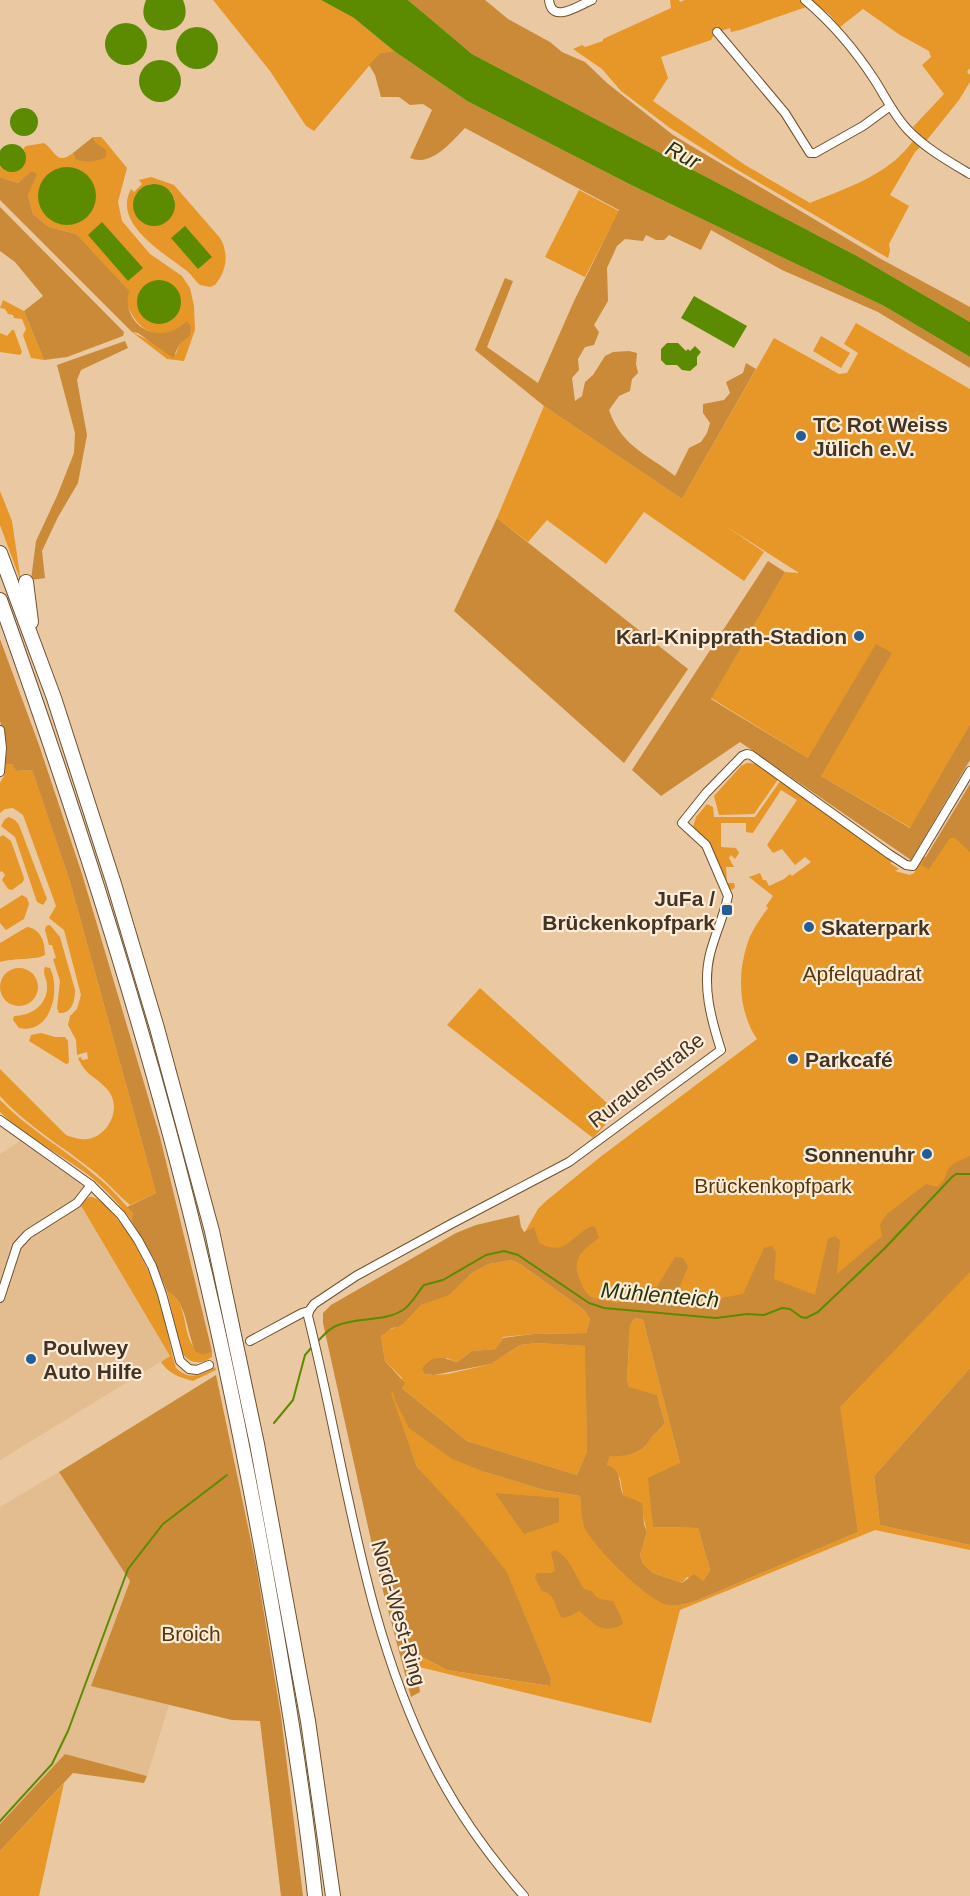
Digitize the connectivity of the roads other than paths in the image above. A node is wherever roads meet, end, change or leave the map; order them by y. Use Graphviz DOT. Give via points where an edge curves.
graph roads {
  1 [pos="549,0"];
  2 [pos="592,0"];
  3 [pos="805,0"];
  4 [pos="717,32"];
  5 [pos="890,107"];
  6 [pos="970,174"];
  7 [pos="0,553"];
  8 [pos="26,582"];
  9 [pos="0,600"];
  10 [pos="0,628"];
  11 [pos="34,645"];
  12 [pos="38,704"];
  13 [pos="0,730"];
  14 [pos="1,768"];
  15 [pos="970,771"];
  16 [pos="0,1120"];
  17 [pos="91,1185"];
  18 [pos="0,1298"];
  19 [pos="309,1311"];
  20 [pos="250,1341"];
  21 [pos="209,1365"];
  22 [pos="315,1896"];
  23 [pos="333,1896"];
  24 [pos="524,1896"];
  1 -- 2 [label="street" via="553,10 566,13"];
  3 -- 5 [label="street" via="830,22 874,79"];
  4 -- 5 [label="street" via="786,113 810,153 850,134"];
  5 -- 6 [label="street" via="917,139"];
  7 -- 11 [label="highway"];
  8 -- 11 [label="highway"];
  9 -- 12 [label="highway"];
  10 -- 12 [label="highway"];
  11 -- 23 [label="highway" via="114,884 212,1231 257,1444 308,1721"];
  12 -- 22 [label="highway" via="142,1037 195,1236 244,1448 293,1725"];
  13 -- 14 [label="street"];
  15 -- 19 [label="street, Rurauenstraße" via="913,866 890,854 752,755 742,756 682,823 706,845 728,896 709,957 707,985 710,1015 721,1050 569,1162 356,1276"];
  16 -- 17 [label="street"];
  17 -- 18 [label="street" via="78,1203 28,1234 17,1246"];
  17 -- 21 [label="street" via="120,1215 152,1266 180,1361 189,1369"];
  19 -- 20 [label="street, Rurauenstraße"];
  19 -- 24 [label="street, Nord-West-Ring" via="377,1618 406,1704 462,1814"];
}
